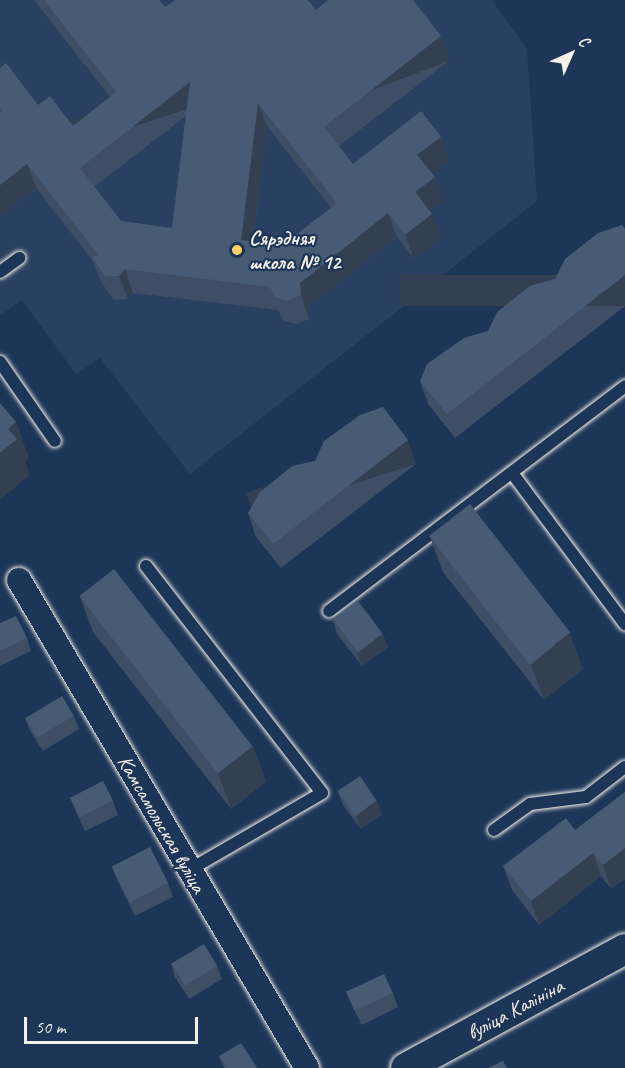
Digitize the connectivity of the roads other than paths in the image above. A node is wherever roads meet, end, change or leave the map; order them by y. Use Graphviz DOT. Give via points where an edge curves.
graph roads {
  1 [pos="19,258"];
  2 [pos="0,272"];
  3 [pos="0,362"];
  4 [pos="625,386"];
  5 [pos="55,441"];
  6 [pos="512,473"];
  7 [pos="146,566"];
  8 [pos="19,580"];
  9 [pos="329,611"];
  10 [pos="625,624"];
  11 [pos="625,767"];
  12 [pos="494,830"];
  13 [pos="189,870"];
  14 [pos="625,950"];
  15 [pos="307,1068"];
  16 [pos="406,1068"];
  1 -- 2 [label="lane"];
  3 -- 5 [label="lane"];
  4 -- 6 [label="lane"];
  6 -- 9 [label="lane"];
  6 -- 10 [label="lane"];
  7 -- 13 [label="lane" via="322,793"];
  8 -- 13 [label="street, Камсамольская вуліца"];
  11 -- 12 [label="lane" via="586,797 530,804"];
  13 -- 15 [label="street, Камсамольская вуліца"];
  14 -- 16 [label="street, вуліца Калініна"];
}
